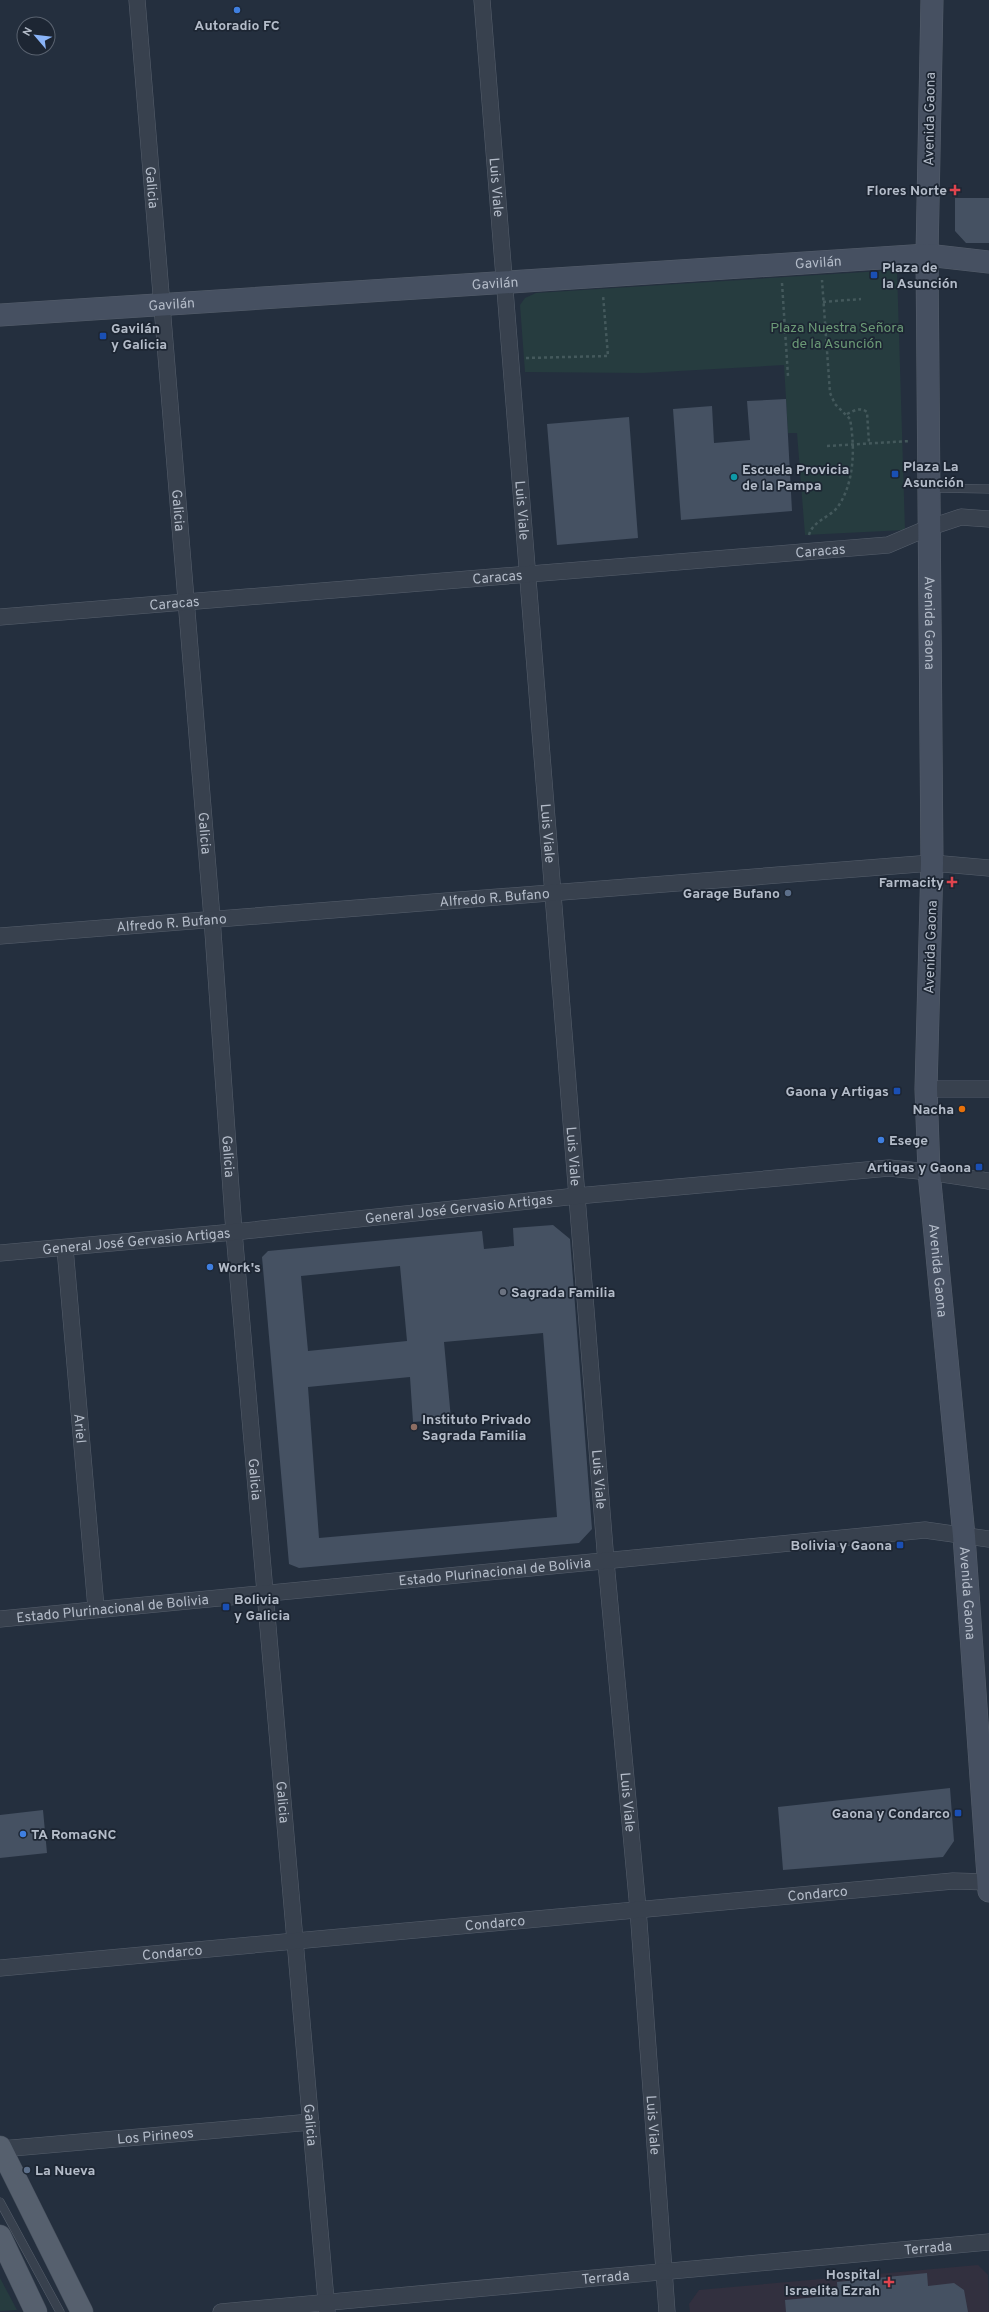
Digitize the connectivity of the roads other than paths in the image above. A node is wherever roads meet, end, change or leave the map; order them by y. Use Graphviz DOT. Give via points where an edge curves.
graph roads {
  1 [pos="137,0"];
  2 [pos="482,0"];
  3 [pos="932,0"];
  4 [pos="927,255"];
  5 [pos="989,262"];
  6 [pos="505,282"];
  7 [pos="162,304"];
  8 [pos="0,315"];
  9 [pos="928,488"];
  10 [pos="989,489"];
  11 [pos="989,520"];
  12 [pos="928,528"];
  13 [pos="528,573"];
  14 [pos="186,602"];
  15 [pos="0,617"];
  16 [pos="932,863"];
  17 [pos="989,868"];
  18 [pos="552,891"];
  19 [pos="212,918"];
  20 [pos="0,936"];
  21 [pos="926,1089"];
  22 [pos="989,1089"];
  23 [pos="929,1172"];
  24 [pos="989,1181"];
  25 [pos="577,1196"];
  26 [pos="234,1232"];
  27 [pos="65,1248"];
  28 [pos="0,1253"];
  29 [pos="964,1536"];
  30 [pos="989,1539"];
  31 [pos="606,1562"];
  32 [pos="266,1592"];
  33 [pos="96,1608"];
  34 [pos="0,1619"];
  35 [pos="989,1885"];
  36 [pos="638,1909"];
  37 [pos="296,1941"];
  38 [pos="0,1968"];
  39 [pos="311,2122"];
  40 [pos="0,2148"];
  41 [pos="0,2202"];
  42 [pos="0,2236"];
  43 [pos="989,2242"];
  44 [pos="664,2271"];
  45 [pos="326,2307"];
  46 [pos="36,2312"];
  47 [pos="60,2312"];
  48 [pos="82,2312"];
  49 [pos="221,2312"];
  50 [pos="667,2312"];
  1 -- 7 [label="street, Galicia"];
  2 -- 6 [label="street, Luis Viale"];
  3 -- 4 [label="main road, Avenida Gaona"];
  4 -- 5 [label="main road, Gavilán"];
  4 -- 6 [label="main road, Gavilán"];
  4 -- 9 [label="main road, Avenida Gaona"];
  6 -- 7 [label="main road, Gavilán"];
  6 -- 13 [label="street, Luis Viale"];
  7 -- 8 [label="main road, Gavilán"];
  7 -- 14 [label="street, Galicia"];
  9 -- 10 [label="lane"];
  9 -- 12 [label="main road, Avenida Gaona"];
  11 -- 12 [label="street, Caracas" via="961,517"];
  12 -- 13 [label="street, Caracas" via="888,545"];
  12 -- 16 [label="main road, Avenida Gaona"];
  13 -- 14 [label="street, Caracas"];
  13 -- 18 [label="street, Luis Viale"];
  14 -- 15 [label="street, Caracas"];
  14 -- 19 [label="street, Galicia"];
  16 -- 17 [label="street, Alfredo R. Bufano"];
  16 -- 18 [label="street, Alfredo R. Bufano"];
  16 -- 21 [label="main road, Avenida Gaona"];
  18 -- 19 [label="street, Alfredo R. Bufano"];
  18 -- 25 [label="street, Luis Viale"];
  19 -- 20 [label="street, Alfredo R. Bufano"];
  19 -- 26 [label="street, Galicia"];
  21 -- 22 [label="street"];
  21 -- 23 [label="main road, Avenida Gaona"];
  23 -- 24 [label="street, General José Gervasio Artigas"];
  23 -- 25 [label="street, General José Gervasio Artigas" via="889,1168"];
  23 -- 29 [label="main road, Avenida Gaona"];
  25 -- 26 [label="street, General José Gervasio Artigas"];
  25 -- 31 [label="street, Luis Viale"];
  26 -- 27 [label="street, General José Gervasio Artigas"];
  26 -- 32 [label="street, Galicia"];
  27 -- 28 [label="street, General José Gervasio Artigas"];
  27 -- 33 [label="street, Ariel"];
  29 -- 30 [label="street, Estado Plurinacional de Bolivia"];
  29 -- 31 [label="street, Estado Plurinacional de Bolivia" via="925,1530"];
  29 -- 35 [label="main road, Avenida Gaona"];
  31 -- 32 [label="street, Estado Plurinacional de Bolivia"];
  31 -- 36 [label="street, Luis Viale"];
  32 -- 33 [label="street, Estado Plurinacional de Bolivia"];
  32 -- 37 [label="street, Galicia"];
  33 -- 34 [label="street, Estado Plurinacional de Bolivia"];
  35 -- 36 [label="street, Condarco" via="953,1881"];
  36 -- 37 [label="street, Condarco"];
  36 -- 44 [label="street, Luis Viale"];
  37 -- 38 [label="street, Condarco"];
  37 -- 39 [label="street, Galicia"];
  39 -- 40 [label="street, Los Pirineos"];
  39 -- 45 [label="street, Galicia"];
  40 -- 48 [label="main road"];
  41 -- 47 [label="lane"];
  42 -- 46 [label="main road"];
  43 -- 44 [label="street, Terrada"];
  44 -- 45 [label="street, Terrada"];
  44 -- 50 [label="street, Luis Viale"];
  45 -- 49 [label="street, Terrada"];
}
